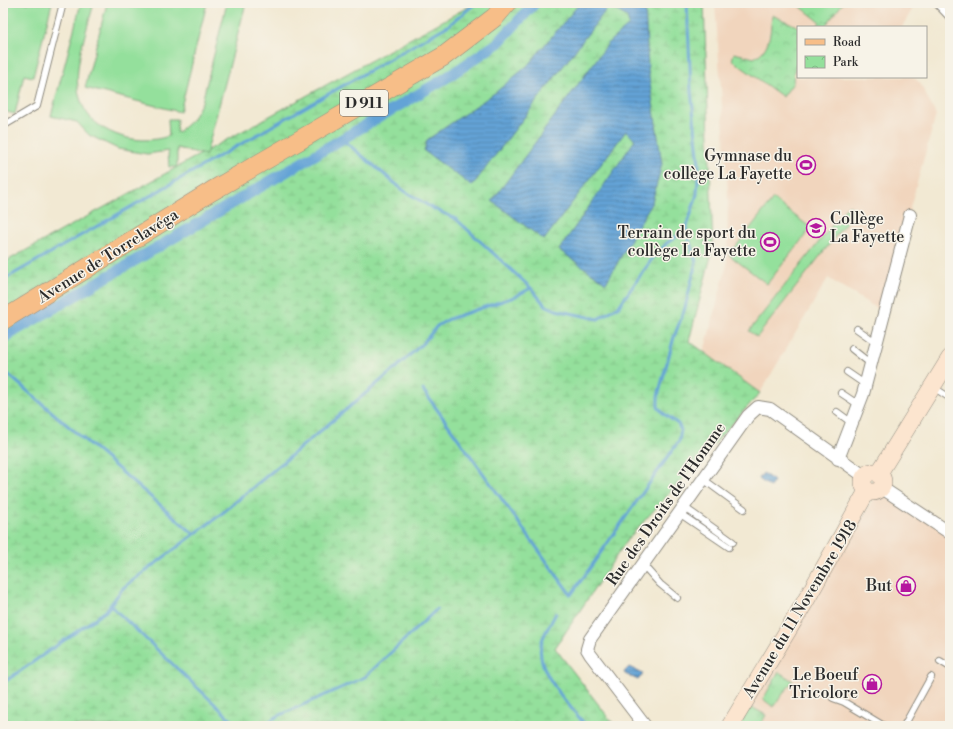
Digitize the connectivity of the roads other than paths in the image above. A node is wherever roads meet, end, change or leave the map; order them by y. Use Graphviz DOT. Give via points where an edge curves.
graph roads {
  1 [pos="63,3"];
  2 [pos="507,3"];
  3 [pos="936,3"];
  4 [pos="950,18"];
  5 [pos="3,126"];
  6 [pos="212,191"];
  7 [pos="910,215"];
  8 [pos="3,307"];
  9 [pos="3,320"];
  10 [pos="857,329"];
  11 [pos="877,343"];
  12 [pos="852,350"];
  13 [pos="950,358"];
  14 [pos="871,364"];
  15 [pos="847,372"];
  16 [pos="866,385"];
  17 [pos="932,387"];
  18 [pos="841,392"];
  19 [pos="950,398"];
  20 [pos="859,405"];
  21 [pos="837,412"];
  22 [pos="852,423"];
  23 [pos="838,459"];
  24 [pos="703,480"];
  25 [pos="873,482"];
  26 [pos="744,509"];
  27 [pos="681,510"];
  28 [pos="950,533"];
  29 [pos="731,545"];
  30 [pos="643,565"];
  31 [pos="677,598"];
  32 [pos="940,661"];
  33 [pos="950,667"];
  34 [pos="931,677"];
  35 [pos="833,698"];
  36 [pos="905,724"];
  37 [pos="645,726"];
  38 [pos="730,726"];
  39 [pos="884,726"];
  1 -- 5 [label="lane" via="37,106"];
  2 -- 6 [label="main road, Avenue de Torrelavéga / D 911" via="495,17 444,56"];
  3 -- 4 [label="lane"];
  6 -- 8 [label="main road, Avenue de Torrelavéga / D 911"];
  6 -- 9 [label="main road, Avenue de Torrelavéga / D 911"];
  7 -- 11 [label="street"];
  10 -- 11 [label="lane"];
  11 -- 14 [label="street"];
  12 -- 14 [label="lane"];
  13 -- 17 [label="main road, Avenue du 11 Novembre 1918"];
  14 -- 16 [label="street"];
  15 -- 16 [label="lane"];
  16 -- 20 [label="street"];
  17 -- 19 [label="lane"];
  17 -- 25 [label="main road, Avenue du 11 Novembre 1918"];
  18 -- 20 [label="lane"];
  20 -- 22 [label="street"];
  21 -- 22 [label="lane"];
  22 -- 23 [label="street"];
  23 -- 24 [label="street, Rue des Droits de l'Homme" via="770,409 758,407 748,416"];
  23 -- 25 [label="street, Rue des Droits de l'Homme"];
  24 -- 26 [label="lane"];
  24 -- 27 [label="street, Rue des Droits de l'Homme"];
  25 -- 28 [label="street, Rue des Droits de l'Homme"];
  25 -- 38 [label="main road, Avenue du 11 Novembre 1918" via="805,602"];
  27 -- 29 [label="lane"];
  27 -- 30 [label="street, Rue des Droits de l'Homme"];
  30 -- 31 [label="lane"];
  30 -- 37 [label="street, Rue des Droits de l'Homme" via="590,639 588,650"];
  32 -- 33 [label="lane"];
  34 -- 36 [label="lane"];
  35 -- 39 [label="lane"];
}
